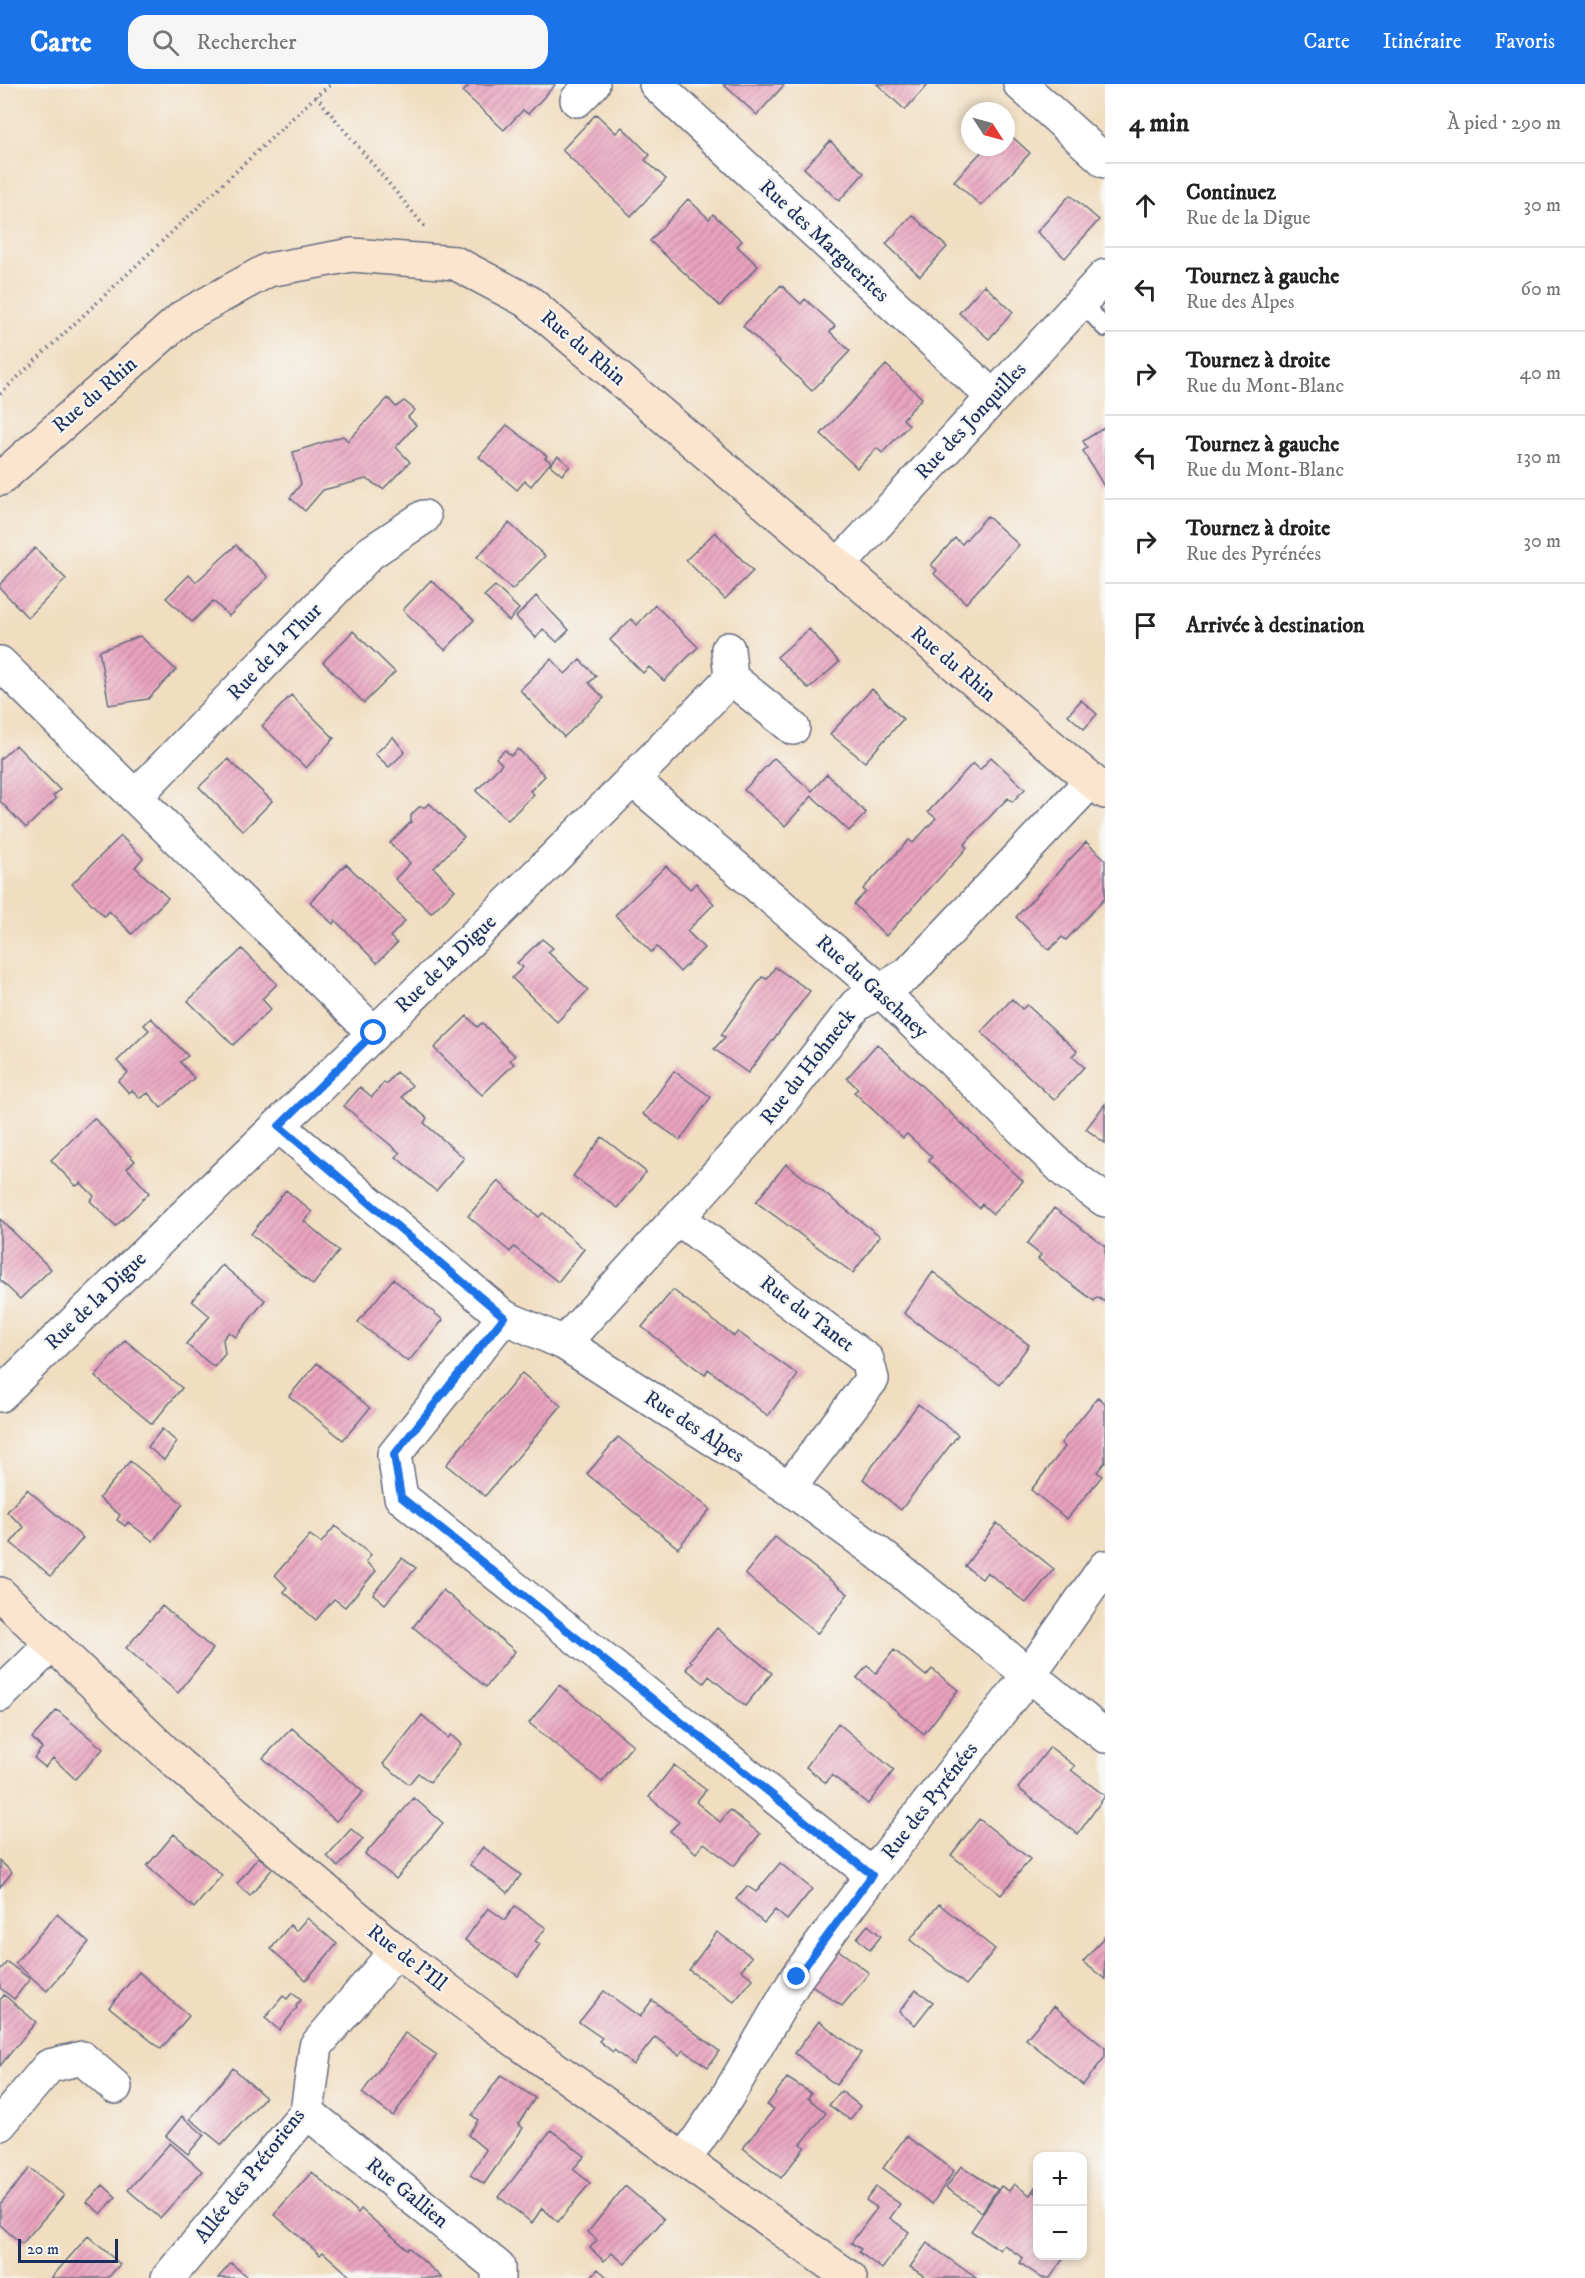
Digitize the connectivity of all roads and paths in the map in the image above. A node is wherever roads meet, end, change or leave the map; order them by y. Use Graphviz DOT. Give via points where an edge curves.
graph roads {
  1 [pos="332,84"];
  2 [pos="656,84"];
  3 [pos="1020,84"];
  4 [pos="316,96"];
  5 [pos="1105,160"];
  6 [pos="455,263"];
  7 [pos="1105,276"];
  8 [pos="1081,302"];
  9 [pos="1105,328"];
  10 [pos="0,394"];
  11 [pos="993,397"];
  12 [pos="0,478"];
  13 [pos="424,517"];
  14 [pos="838,566"];
  15 [pos="0,663"];
  16 [pos="793,728"];
  17 [pos="633,780"];
  18 [pos="1098,786"];
  19 [pos="135,797"];
  20 [pos="880,990"];
  21 [pos="374,1033"];
  22 [pos="279,1126"];
  23 [pos="1105,1200"];
  24 [pos="678,1218"];
  25 [pos="504,1317"];
  26 [pos="564,1343"];
  27 [pos="0,1395"];
  28 [pos="789,1488"];
  29 [pos="1105,1567"];
  30 [pos="0,1594"];
  31 [pos="51,1644"];
  32 [pos="1028,1676"];
  33 [pos="0,1695"];
  34 [pos="1105,1736"];
  35 [pos="872,1875"];
  36 [pos="396,1951"];
  37 [pos="116,2087"];
  38 [pos="307,2112"];
  39 [pos="0,2124"];
  40 [pos="684,2160"];
  41 [pos="168,2278"];
  42 [pos="498,2278"];
  43 [pos="850,2278"];
  1 -- 4 [label="path"];
  2 -- 11 [label="street, Rue des Marguerites"];
  3 -- 5 [label="street"];
  4 -- 6 [label="path"];
  4 -- 10 [label="path"];
  6 -- 12 [label="street, Rue du Rhin" via="352,255 268,270 183,317"];
  6 -- 14 [label="street, Rue du Rhin" via="529,302"];
  7 -- 8 [label="street, Rue des Jonquilles"];
  8 -- 9 [label="lane"];
  8 -- 11 [label="street, Rue des Jonquilles"];
  11 -- 14 [label="street, Rue des Jonquilles"];
  13 -- 19 [label="street, Rue de la Thur" via="370,553"];
  14 -- 18 [label="street, Rue du Rhin"];
  15 -- 19 [label="street"];
  16 -- 17 [label="street, Rue de la Digue" via="730,664"];
  17 -- 20 [label="street, Rue du Gaschney"];
  17 -- 21 [label="street, Rue de la Digue"];
  18 -- 20 [label="street, Rue du Hohneck" via="908,974"];
  19 -- 21 [label="street"];
  20 -- 23 [label="street, Rue du Gaschney" via="1067,1173"];
  20 -- 24 [label="street, Rue du Hohneck" via="856,1005 772,1114"];
  21 -- 22 [label="street, Rue de la Digue"];
  22 -- 25 [label="street, Rue des Alpes"];
  22 -- 27 [label="street, Rue de la Digue"];
  24 -- 26 [label="street, Rue du Hohneck"];
  24 -- 28 [label="street, Rue du Tanet" via="867,1360 872,1379"];
  25 -- 26 [label="street, Rue des Alpes"];
  25 -- 35 [label="street" via="394,1455 401,1497"];
  26 -- 28 [label="street, Rue des Alpes"];
  28 -- 32 [label="street, Rue des Alpes" via="877,1552"];
  29 -- 32 [label="street, Rue des Pyrénées"];
  30 -- 31 [label="street, Rue de l'Ill"];
  31 -- 33 [label="street"];
  31 -- 36 [label="street, Rue de l'Ill" via="179,1765"];
  32 -- 34 [label="street, Rue des Alpes"];
  32 -- 35 [label="street, Rue des Pyrénées"];
  35 -- 40 [label="street, Rue des Pyrénées" via="797,1977 727,2097"];
  36 -- 38 [label="street, Allée des Prétoriens" via="316,2046"];
  36 -- 40 [label="street, Rue de l'Ill"];
  37 -- 39 [label="street" via="82,2058 49,2066"];
  38 -- 41 [label="street, Allée des Prétoriens"];
  38 -- 42 [label="street, Rue Gallien" via="498,2267"];
  40 -- 43 [label="street, Rue de l'Ill"];
}
